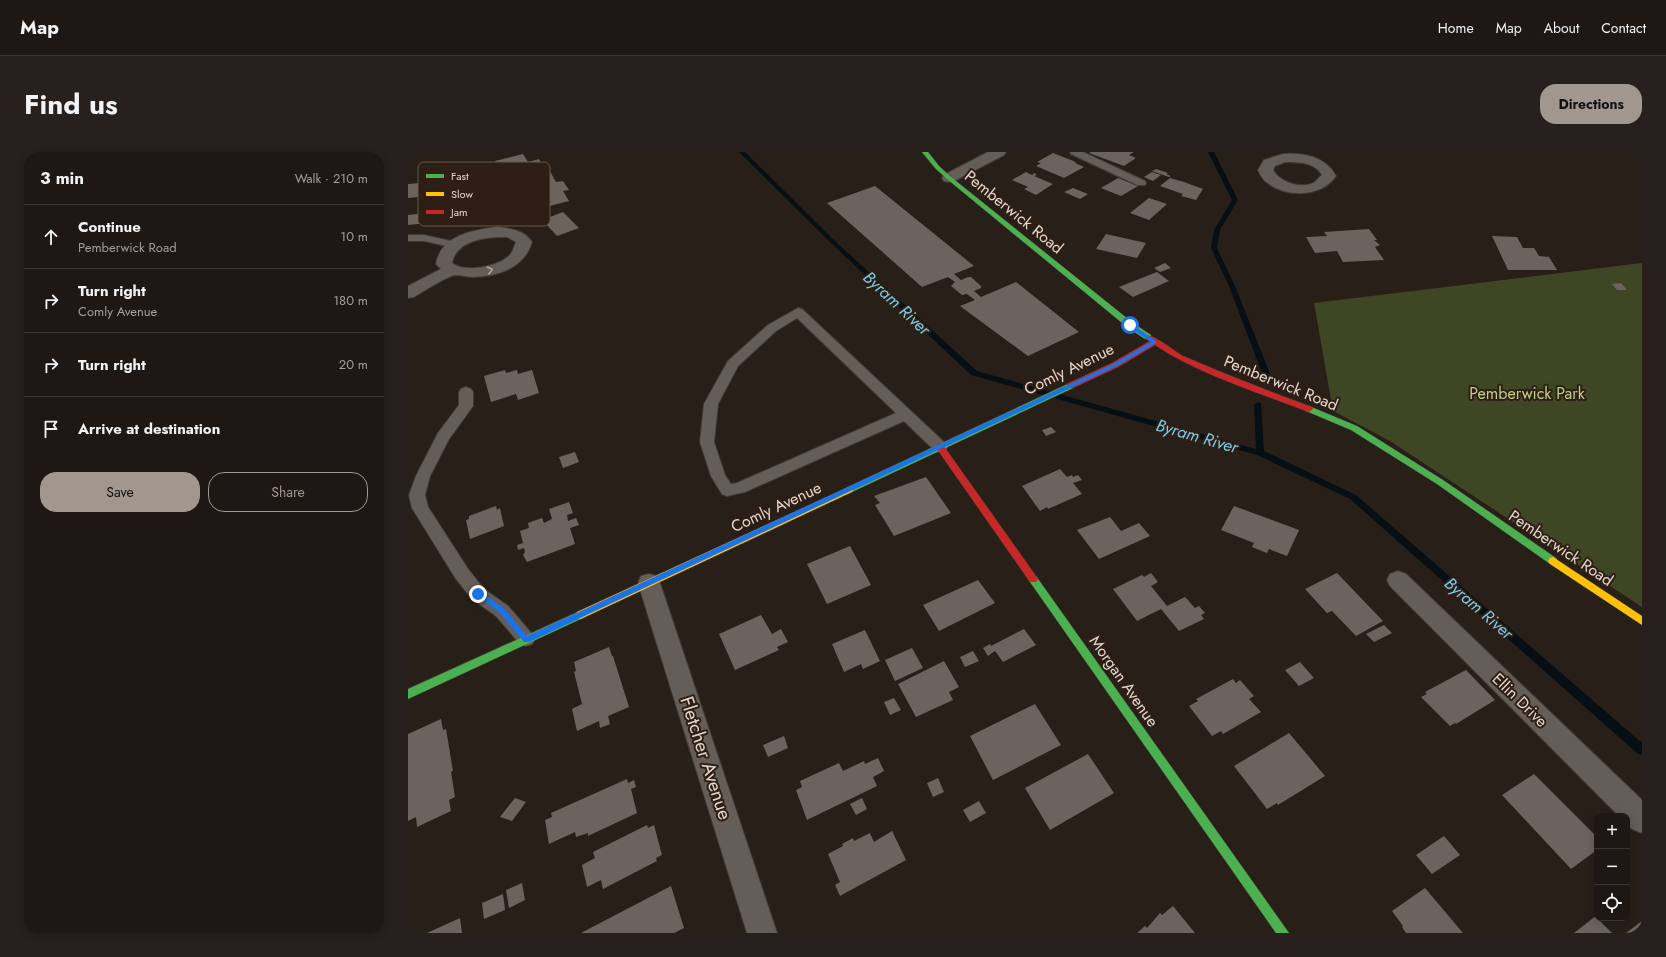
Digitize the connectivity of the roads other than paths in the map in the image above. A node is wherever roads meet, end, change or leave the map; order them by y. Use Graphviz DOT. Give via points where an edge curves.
graph roads {
  1 [pos="925,152"];
  2 [pos="998,152"];
  3 [pos="1075,152"];
  4 [pos="949,178"];
  5 [pos="1141,183"];
  6 [pos="408,238"];
  7 [pos="456,245"];
  8 [pos="452,270"];
  9 [pos="408,293"];
  10 [pos="1154,342"];
  11 [pos="466,392"];
  12 [pos="906,414"];
  13 [pos="940,447"];
  14 [pos="1398,580"];
  15 [pos="649,583"];
  16 [pos="1642,621"];
  17 [pos="526,639"];
  18 [pos="408,694"];
  19 [pos="1642,819"];
  20 [pos="762,933"];
  21 [pos="1283,933"];
  1 -- 4 [label="street, Pemberwick Road"];
  2 -- 4 [label="street"];
  3 -- 5 [label="lane"];
  4 -- 10 [label="street, Pemberwick Road"];
  6 -- 7 [label="lane" via="424,238"];
  7 -- 8 [label="street" via="447,252 444,260 444,264"];
  8 -- 7 [label="street, one-way" via="462,273 494,270 521,254 524,242 519,236 490,232"];
  8 -- 9 [label="street"];
  10 -- 13 [label="street, Comly Avenue" via="1115,365"];
  10 -- 16 [label="street, Pemberwick Road" via="1173,354 1213,372 1354,428 1440,482"];
  11 -- 17 [label="lane" via="466,406 443,437 417,496 420,508 462,574 478,594 502,611"];
  12 -- 12 [label="lane" via="798,312 772,328 733,364 711,404 707,442 718,476 727,490 740,488"];
  12 -- 13 [label="lane"];
  13 -- 15 [label="street, Comly Avenue"];
  13 -- 21 [label="street, Morgan Avenue"];
  14 -- 19 [label="street, Ellin Drive"];
  15 -- 17 [label="street, Comly Avenue"];
  15 -- 20 [label="street, Fletcher Avenue"];
  17 -- 18 [label="street, Comly Avenue"];
}
